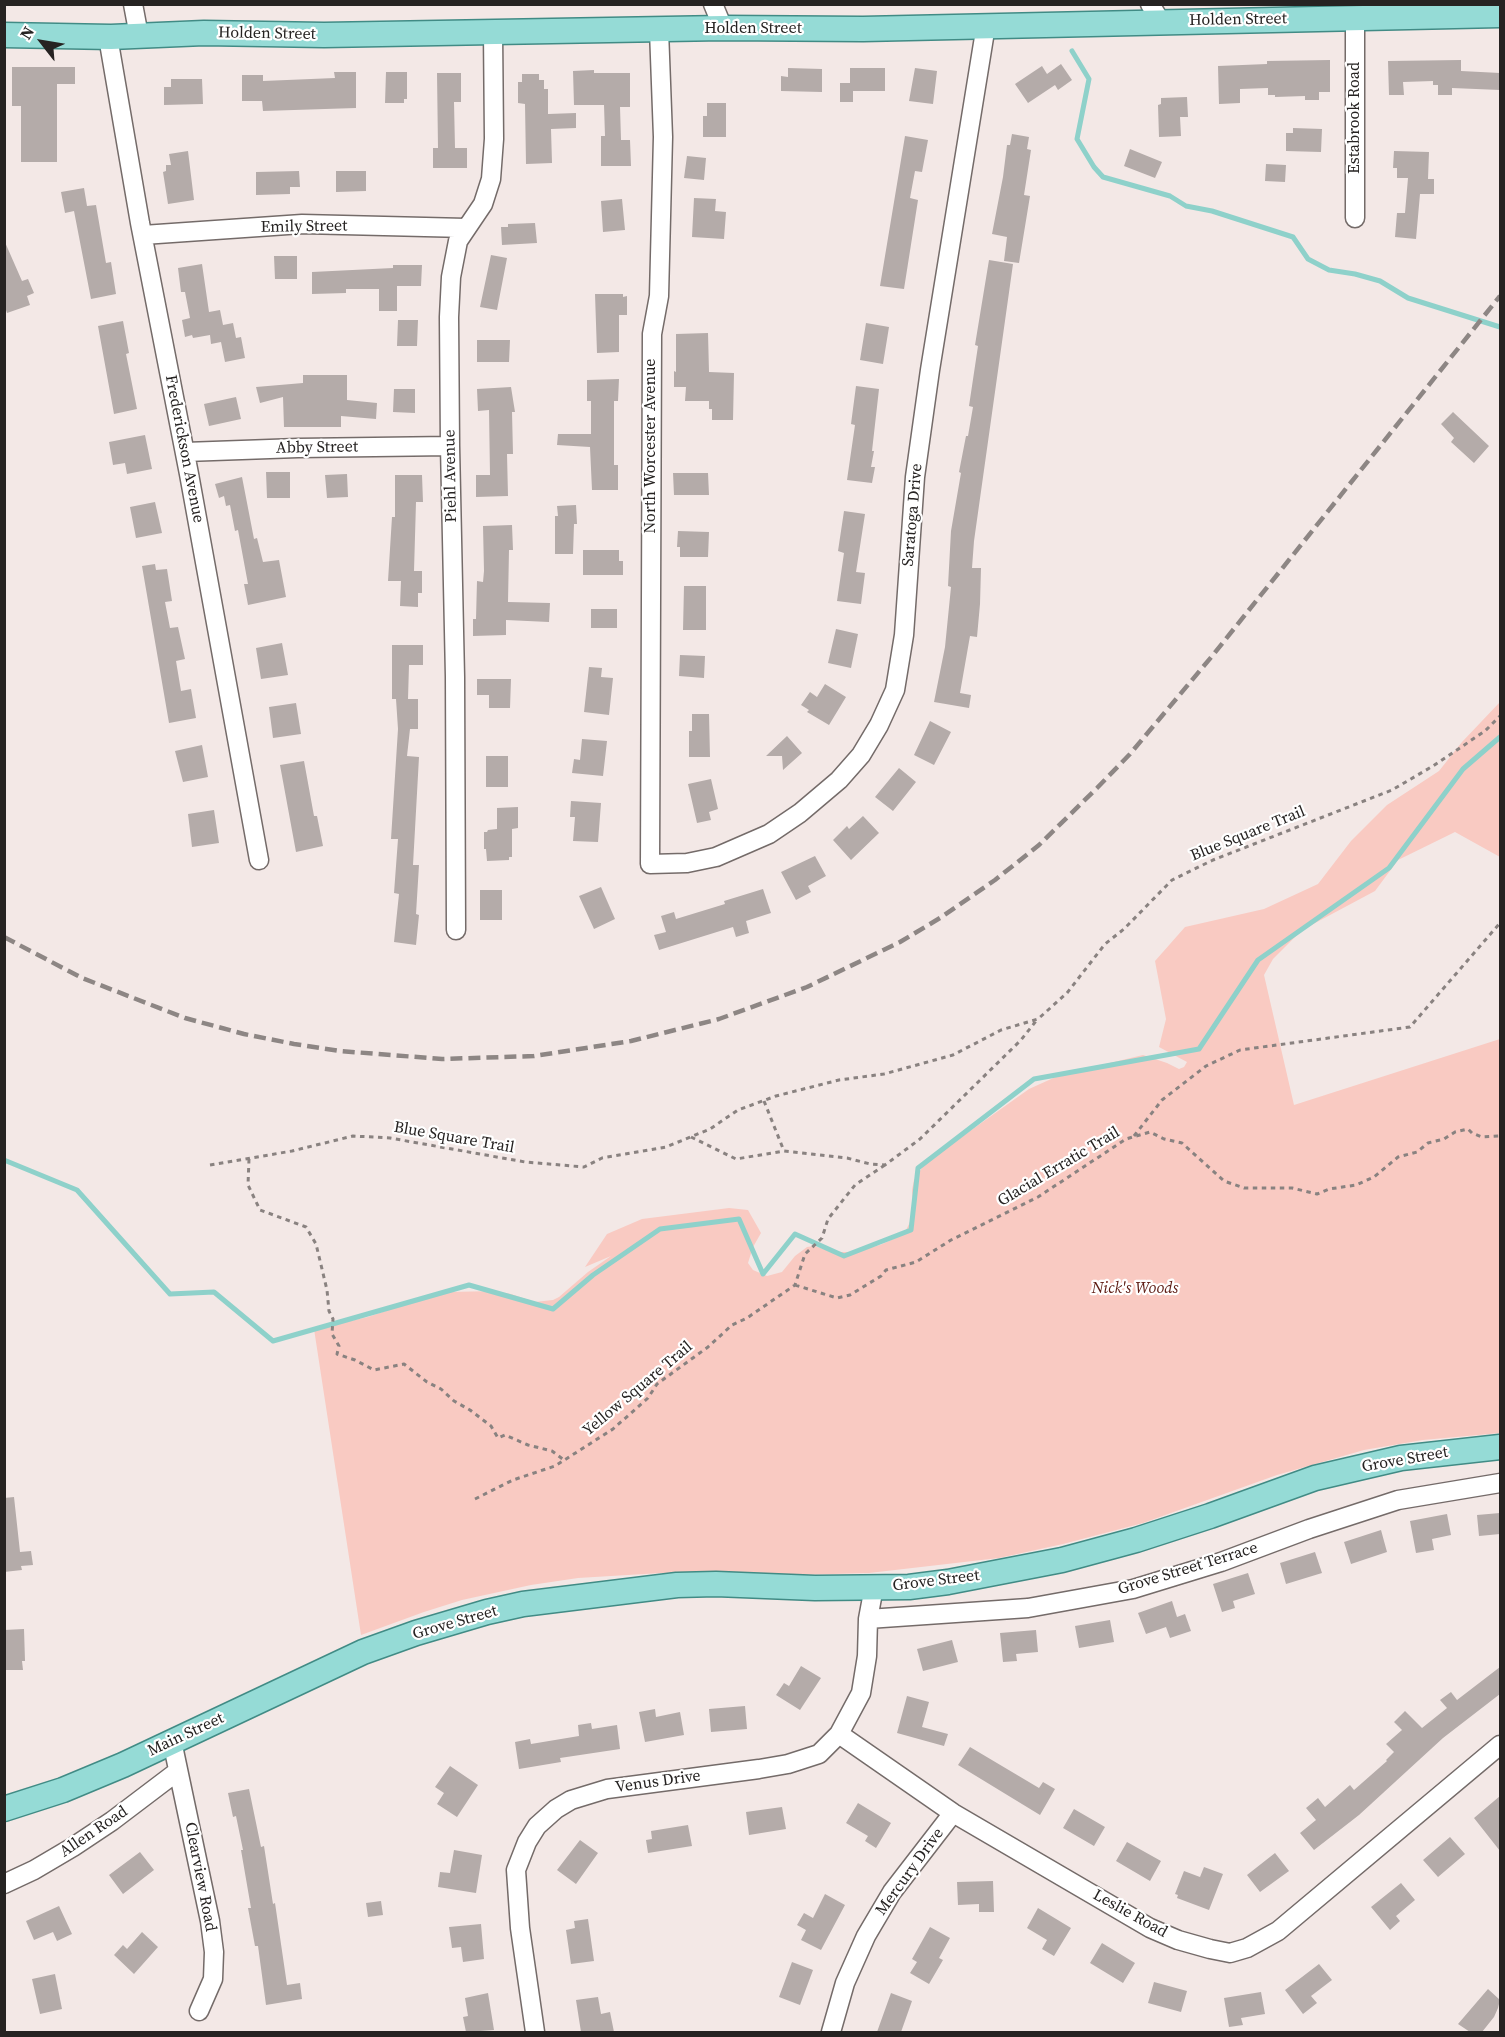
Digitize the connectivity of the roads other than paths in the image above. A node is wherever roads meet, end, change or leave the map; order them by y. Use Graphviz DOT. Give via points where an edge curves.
graph roads {
  1 [pos="133,4"];
  2 [pos="713,4"];
  3 [pos="1155,13"];
  4 [pos="1500,15"];
  5 [pos="1355,18"];
  6 [pos="986,25"];
  7 [pos="723,28"];
  8 [pos="658,30"];
  9 [pos="493,32"];
  10 [pos="4,35"];
  11 [pos="139,36"];
  12 [pos="108,37"];
  13 [pos="1355,218"];
  14 [pos="466,228"];
  15 [pos="143,235"];
  16 [pos="450,446"];
  17 [pos="185,452"];
  18 [pos="260,860"];
  19 [pos="650,864"];
  20 [pos="456,930"];
  21 [pos="1500,1447"];
  22 [pos="1500,1483"];
  23 [pos="874,1587"];
  24 [pos="868,1619"];
  25 [pos="363,1652"];
  26 [pos="839,1734"];
  27 [pos="172,1741"];
  28 [pos="1500,1745"];
  29 [pos="178,1771"];
  30 [pos="4,1809"];
  31 [pos="953,1813"];
  32 [pos="4,1884"];
  33 [pos="199,2011"];
  34 [pos="535,2032"];
  35 [pos="831,2032"];
  1 -- 11 [label="street"];
  2 -- 7 [label="street"];
  3 -- 5 [label="main road, Holden Street"];
  3 -- 6 [label="main road, Holden Street"];
  4 -- 5 [label="main road, Holden Street"];
  5 -- 13 [label="street, Estabrook Road"];
  6 -- 7 [label="main road, Holden Street"];
  6 -- 19 [label="street, Saratoga Drive" via="915,477 904,635 895,690 861,755 800,813 769,834 717,856 687,863"];
  7 -- 8 [label="main road, Holden Street"];
  8 -- 9 [label="main road, Holden Street"];
  8 -- 19 [label="street, North Worcester Avenue" via="663,149 659,296 652,334"];
  9 -- 11 [label="main road, Holden Street"];
  9 -- 14 [label="street, Piehl Avenue" via="491,179 483,204"];
  10 -- 12 [label="main road, Holden Street"];
  11 -- 12 [label="main road, Holden Street"];
  12 -- 15 [label="street, Frederickson Avenue"];
  14 -- 15 [label="street, Emily Street" via="302,224"];
  14 -- 16 [label="street, Piehl Avenue" via="458,242 451,276"];
  15 -- 17 [label="street, Frederickson Avenue"];
  16 -- 17 [label="street, Abby Street"];
  16 -- 20 [label="street, Piehl Avenue"];
  17 -- 18 [label="street, Frederickson Avenue"];
  21 -- 23 [label="main road, Grove Street" via="1401,1458 1315,1478 1136,1540 1062,1560 948,1582"];
  22 -- 24 [label="street, Grove Street Terrace" via="1398,1500 1133,1589 1028,1608"];
  23 -- 24 [label="street, Venus Drive"];
  23 -- 25 [label="main road, Grove Street" via="687,1585 523,1604 444,1624"];
  24 -- 26 [label="street, Venus Drive" via="861,1694"];
  25 -- 27 [label="main road, Main Street"];
  26 -- 31 [label="street, Leslie Road"];
  26 -- 34 [label="street, Venus Drive" via="819,1754 788,1764 607,1789 579,1797 556,1809 537,1826 516,1870"];
  27 -- 29 [label="street, Clearview Road"];
  27 -- 30 [label="main road, Main Street" via="63,1790"];
  28 -- 31 [label="street, Leslie Road" via="1278,1931 1230,1953 1178,1940 1150,1928"];
  29 -- 32 [label="street, Allen Road" via="73,1847"];
  29 -- 33 [label="street, Clearview Road" via="214,1952 213,1979"];
  31 -- 35 [label="street, Mercury Drive" via="892,1892 866,1936 845,1983"];
}
